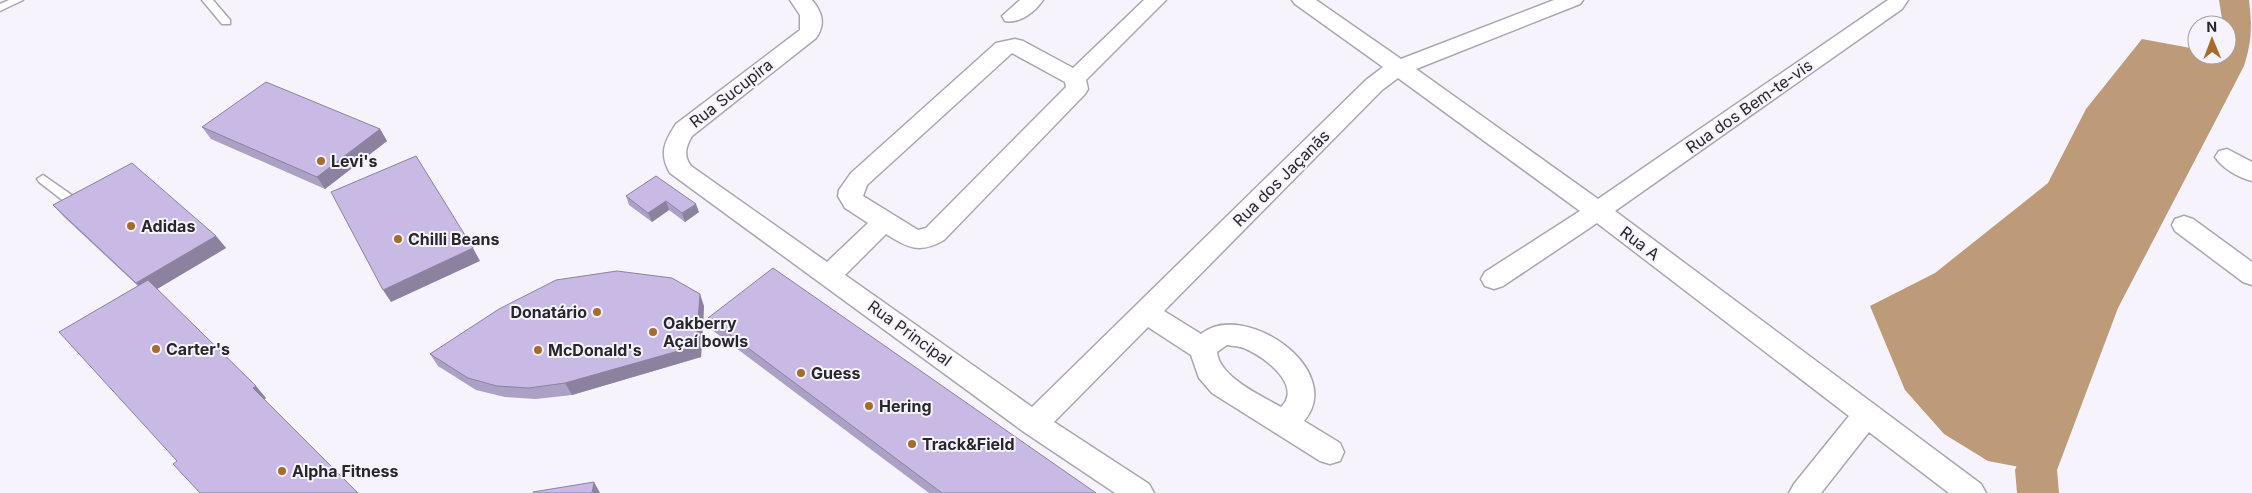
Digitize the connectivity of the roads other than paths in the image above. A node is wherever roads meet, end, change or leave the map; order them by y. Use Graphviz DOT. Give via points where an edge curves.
graph roads {
  1 [pos="18,0"];
  2 [pos="207,0"];
  3 [pos="800,0"];
  4 [pos="1033,0"];
  5 [pos="1156,0"];
  6 [pos="1302,0"];
  7 [pos="1573,0"];
  8 [pos="1898,0"];
  9 [pos="0,8"];
  10 [pos="1012,16"];
  11 [pos="226,22"];
  12 [pos="1397,68"];
  13 [pos="1076,83"];
  14 [pos="2227,157"];
  15 [pos="683,172"];
  16 [pos="2252,173"];
  17 [pos="43,179"];
  18 [pos="69,199"];
  19 [pos="1598,210"];
  20 [pos="884,222"];
  21 [pos="2184,225"];
  22 [pos="829,275"];
  23 [pos="2252,275"];
  24 [pos="1494,279"];
  25 [pos="1146,312"];
  26 [pos="1204,350"];
  27 [pos="1866,415"];
  28 [pos="1284,422"];
  29 [pos="1034,424"];
  30 [pos="1330,452"];
  31 [pos="1139,493"];
  32 [pos="1804,493"];
  33 [pos="1971,493"];
  1 -- 9 [label="lane"];
  2 -- 11 [label="lane"];
  3 -- 15 [label="street, Rua Sucupira" via="808,9 813,24 809,33 684,130 676,140 673,152 674,164"];
  4 -- 10 [label="street"];
  5 -- 13 [label="street"];
  6 -- 12 [label="street, Rua A"];
  7 -- 12 [label="street, Rua dos Jaçanãs"];
  8 -- 19 [label="street, Rua dos Bem-te-vis" via="1887,11"];
  12 -- 19 [label="street, Rua A"];
  12 -- 25 [label="street, Rua dos Jaçanãs" via="1374,85"];
  13 -- 20 [label="street" via="934,234 914,240"];
  13 -- 20 [label="street" via="1021,48 1004,48 859,179 851,190 854,202"];
  14 -- 16 [label="street"];
  15 -- 22 [label="street, Rua Principal"];
  17 -- 18 [label="lane"];
  19 -- 24 [label="street, Rua dos Bem-te-vis"];
  19 -- 27 [label="street, Rua A"];
  20 -- 22 [label="street"];
  21 -- 23 [label="street"];
  22 -- 29 [label="street, Rua Principal"];
  25 -- 26 [label="street"];
  25 -- 29 [label="street, Rua dos Jaçanãs"];
  26 -- 28 [label="street" via="1209,373 1222,385"];
  26 -- 28 [label="street" via="1213,339 1224,335 1239,336 1255,341 1282,357 1299,380 1301,394 1300,405"];
  27 -- 32 [label="street"];
  27 -- 33 [label="street, Rua A"];
  28 -- 30 [label="street"];
  29 -- 31 [label="street, Rua Principal"];
}
